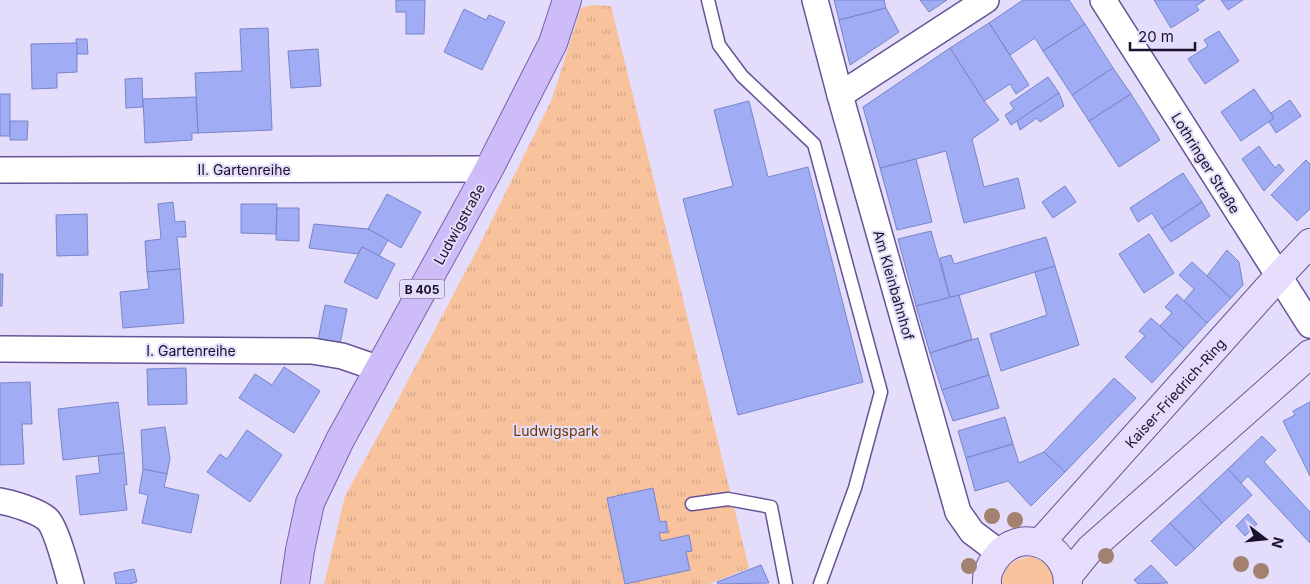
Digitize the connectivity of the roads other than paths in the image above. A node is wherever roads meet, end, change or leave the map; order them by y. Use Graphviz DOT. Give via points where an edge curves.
graph roads {
  1 [pos="567,0"];
  2 [pos="708,0"];
  3 [pos="815,0"];
  4 [pos="986,0"];
  5 [pos="1103,0"];
  6 [pos="840,95"];
  7 [pos="489,169"];
  8 [pos="0,170"];
  9 [pos="1310,243"];
  10 [pos="1278,277"];
  11 [pos="1310,326"];
  12 [pos="0,349"];
  13 [pos="1310,354"];
  14 [pos="380,369"];
  15 [pos="0,502"];
  16 [pos="692,504"];
  17 [pos="1040,543"];
  18 [pos="1000,553"];
  19 [pos="1068,580"];
  20 [pos="71,584"];
  21 [pos="295,584"];
  22 [pos="786,584"];
  23 [pos="820,584"];
  24 [pos="987,584"];
  1 -- 7 [label="main road, Ludwigstraße / B 405" via="553,43"];
  2 -- 23 [label="lane" via="719,45 742,76 814,144 881,392 855,488"];
  3 -- 6 [label="street, Am Kleinbahnhof"];
  4 -- 6 [label="street"];
  5 -- 10 [label="street, Lothringer Straße"];
  6 -- 18 [label="street, Am Kleinbahnhof" via="958,512 972,532"];
  7 -- 8 [label="street, II. Gartenreihe"];
  7 -- 14 [label="main road, Ludwigstraße / B 405"];
  9 -- 10 [label="street, Kaiser-Friedrich-Ring"];
  10 -- 11 [label="street, Lothringer Straße"];
  10 -- 17 [label="street, Kaiser-Friedrich-Ring"];
  12 -- 14 [label="street, I. Gartenreihe" via="312,351 342,356"];
  13 -- 19 [label="street" via="1090,549"];
  14 -- 21 [label="main road, Ludwigstraße / B 405" via="340,440 310,503"];
  15 -- 20 [label="street" via="28,509 47,519"];
  16 -- 22 [label="lane" via="728,499 770,508"];
  17 -- 18 [label="street" via="1026,541"];
  17 -- 19 [label="street" via="1059,556"];
  18 -- 24 [label="street" via="991,565"];
}
